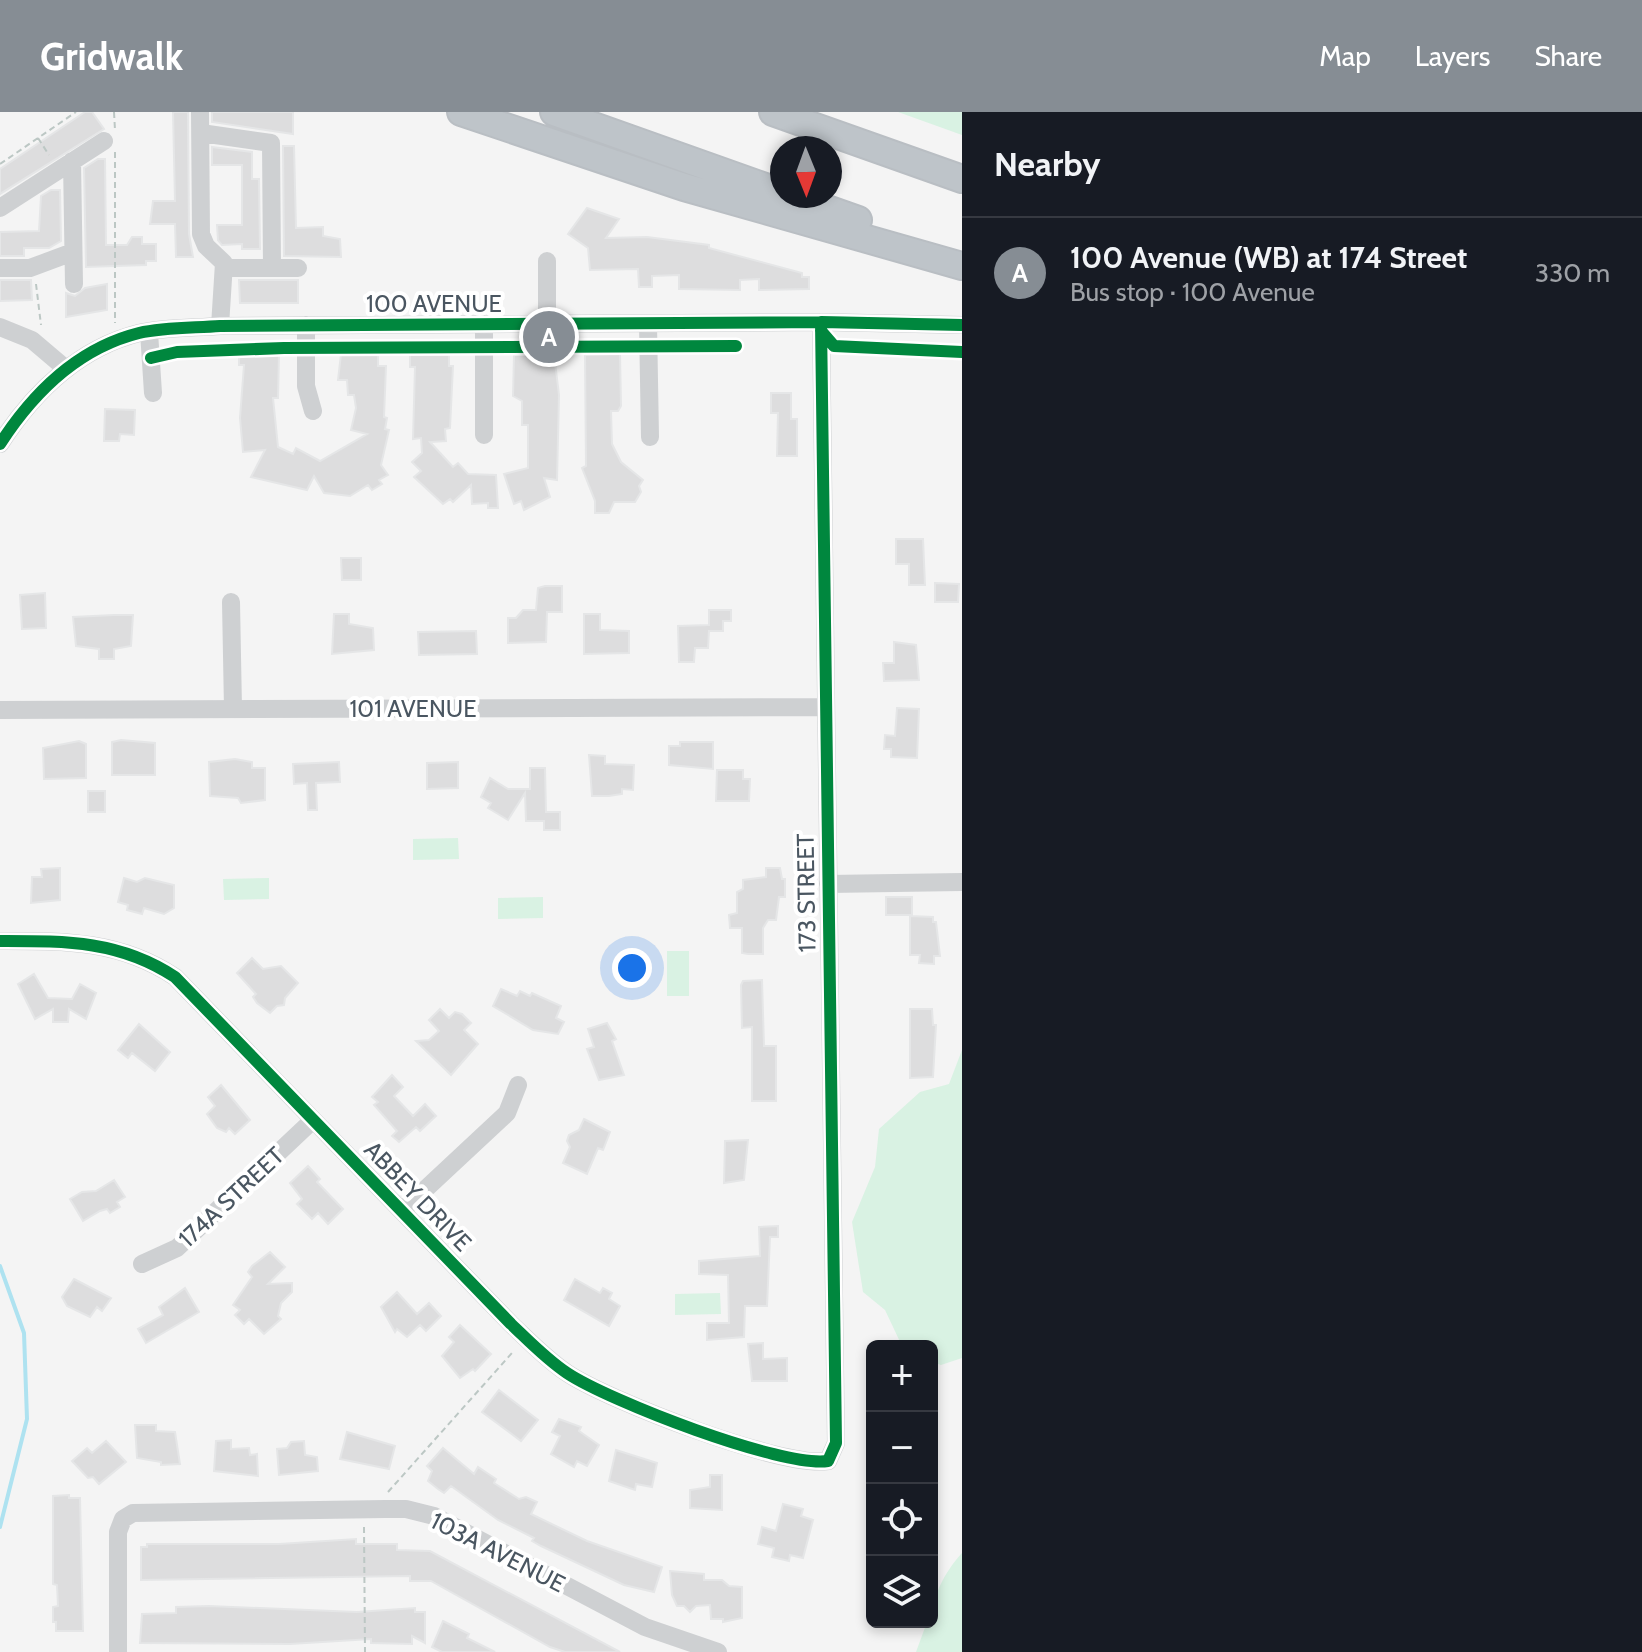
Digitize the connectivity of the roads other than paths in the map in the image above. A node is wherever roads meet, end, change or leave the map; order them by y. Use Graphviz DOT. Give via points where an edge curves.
graph roads {
  1 [pos="200,112"];
  2 [pos="461,112"];
  3 [pos="554,112"];
  4 [pos="773,112"];
  5 [pos="800,112"];
  6 [pos="201,133"];
  7 [pos="111,138"];
  8 [pos="900,157"];
  9 [pos="66,165"];
  10 [pos="962,179"];
  11 [pos="770,189"];
  12 [pos="0,208"];
  13 [pos="824,208"];
  14 [pos="73,252"];
  15 [pos="962,257"];
  16 [pos="547,261"];
  17 [pos="962,266"];
  18 [pos="0,268"];
  19 [pos="225,268"];
  20 [pos="272,268"];
  21 [pos="298,268"];
  22 [pos="74,284"];
  23 [pos="821,322"];
  24 [pos="484,324"];
  25 [pos="547,324"];
  26 [pos="648,324"];
  27 [pos="306,325"];
  28 [pos="962,325"];
  29 [pos="220,326"];
  30 [pos="0,327"];
  31 [pos="149,332"];
  32 [pos="65,368"];
  33 [pos="153,393"];
  34 [pos="313,411"];
  35 [pos="484,435"];
  36 [pos="650,437"];
  37 [pos="0,444"];
  38 [pos="231,602"];
  39 [pos="825,707"];
  40 [pos="233,709"];
  41 [pos="0,710"];
  42 [pos="962,882"];
  43 [pos="828,884"];
  44 [pos="0,941"];
  45 [pos="518,1085"];
  46 [pos="313,1120"];
  47 [pos="402,1211"];
  48 [pos="142,1264"];
  49 [pos="828,1461"];
  50 [pos="118,1652"];
  51 [pos="718,1652"];
  1 -- 6 [label="street"];
  2 -- 17 [label="highway" via="684,187"];
  3 -- 11 [label="highway"];
  4 -- 8 [label="highway"];
  5 -- 8 [label="highway"];
  6 -- 19 [label="street" via="201,234"];
  6 -- 20 [label="street" via="271,143"];
  7 -- 9 [label="street"];
  8 -- 10 [label="highway"];
  9 -- 12 [label="street"];
  9 -- 14 [label="street"];
  13 -- 15 [label="highway"];
  14 -- 18 [label="street" via="34,267"];
  14 -- 22 [label="street"];
  16 -- 25 [label="street"];
  19 -- 20 [label="street"];
  19 -- 29 [label="street"];
  20 -- 21 [label="street"];
  23 -- 26 [label="street, 100 AVENUE"];
  23 -- 28 [label="street, 100 AVENUE"];
  23 -- 39 [label="street, 173 STREET"];
  24 -- 25 [label="street, 100 AVENUE"];
  24 -- 27 [label="street, 100 AVENUE"];
  24 -- 35 [label="street"];
  25 -- 26 [label="street, 100 AVENUE"];
  26 -- 36 [label="street"];
  27 -- 29 [label="street, 100 AVENUE"];
  27 -- 34 [label="street" via="306,386"];
  29 -- 31 [label="street, 100 AVENUE"];
  30 -- 32 [label="street" via="32,340"];
  31 -- 32 [label="street, 100 AVENUE" via="101,348"];
  31 -- 33 [label="street"];
  32 -- 37 [label="street"];
  38 -- 40 [label="street"];
  39 -- 40 [label="street, 101 AVENUE"];
  39 -- 43 [label="street, 173 STREET"];
  40 -- 41 [label="street, 101 AVENUE"];
  42 -- 43 [label="street"];
  43 -- 49 [label="street, 173 STREET" via="836,1443"];
  44 -- 46 [label="street, ABBEY DRIVE" via="93,943 157,965 191,992"];
  45 -- 47 [label="street" via="507,1113"];
  46 -- 47 [label="street, ABBEY DRIVE"];
  46 -- 48 [label="street, 174A STREET" via="177,1248"];
  47 -- 49 [label="street, ABBEY DRIVE" via="538,1350 584,1384 645,1412 795,1461"];
  50 -- 51 [label="street, 103A AVENUE" via="118,1532 123,1519 133,1513 406,1509 434,1516 645,1627"];
}
